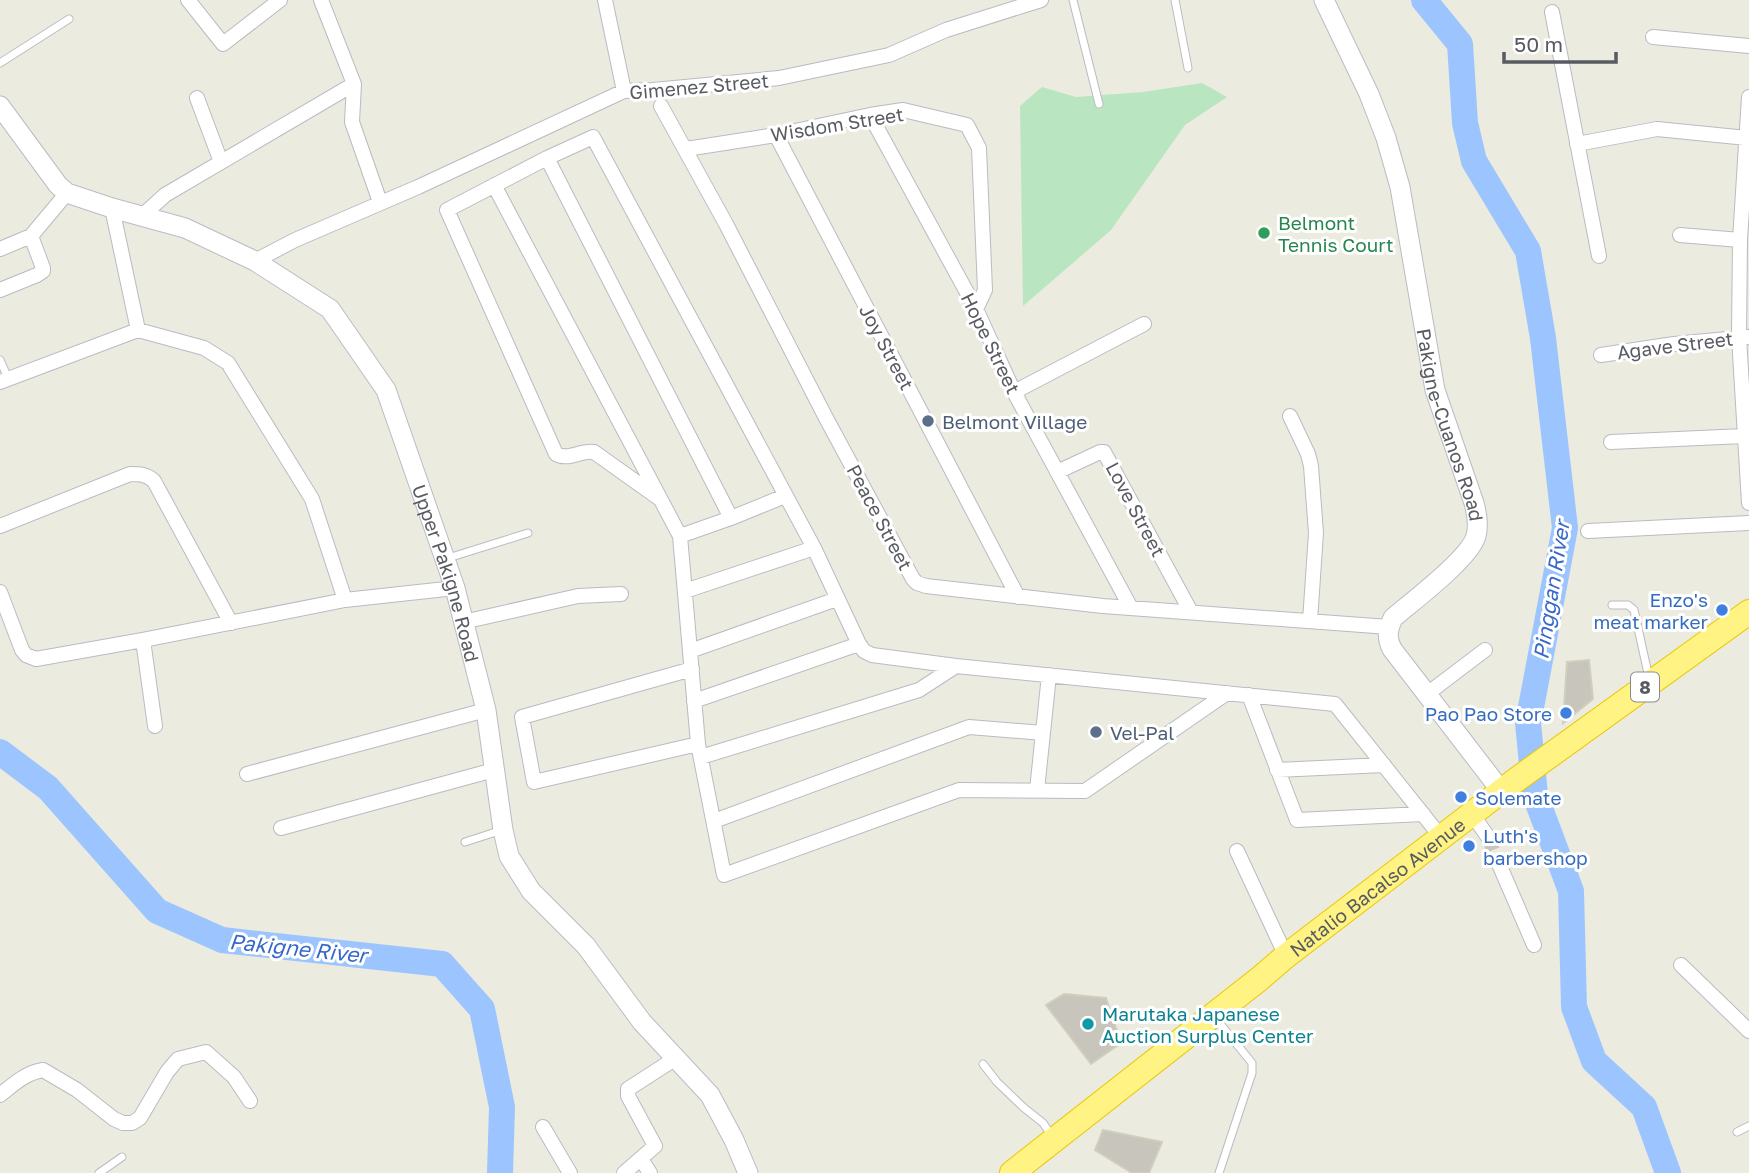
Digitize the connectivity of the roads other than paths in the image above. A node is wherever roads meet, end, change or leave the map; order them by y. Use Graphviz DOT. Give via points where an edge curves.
graph roads {
  1 [pos="188,0"];
  2 [pos="280,0"];
  3 [pos="321,0"];
  4 [pos="605,0"];
  5 [pos="1041,0"];
  6 [pos="1073,0"];
  7 [pos="1175,0"];
  8 [pos="1324,0"];
  9 [pos="261,6"];
  10 [pos="1552,12"];
  11 [pos="69,19"];
  12 [pos="1653,37"];
  13 [pos="1749,46"];
  14 [pos="0,63"];
  15 [pos="1188,68"];
  16 [pos="354,84"];
  17 [pos="624,91"];
  18 [pos="1749,97"];
  19 [pos="197,98"];
  20 [pos="1099,104"];
  21 [pos="0,106"];
  22 [pos="661,106"];
  23 [pos="870,115"];
  24 [pos="776,135"];
  25 [pos="1747,138"];
  26 [pos="1577,144"];
  27 [pos="685,149"];
  28 [pos="547,158"];
  29 [pos="222,162"];
  30 [pos="494,185"];
  31 [pos="67,193"];
  32 [pos="380,202"];
  33 [pos="112,208"];
  34 [pos="142,216"];
  35 [pos="31,236"];
  36 [pos="1680,236"];
  37 [pos="1740,240"];
  38 [pos="0,249"];
  39 [pos="1599,256"];
  40 [pos="255,261"];
  41 [pos="0,290"];
  42 [pos="976,309"];
  43 [pos="1144,324"];
  44 [pos="138,330"];
  45 [pos="1744,337"];
  46 [pos="1601,355"];
  47 [pos="0,360"];
  48 [pos="4,381"];
  49 [pos="1014,392"];
  50 [pos="1290,416"];
  51 [pos="1744,436"];
  52 [pos="1611,442"];
  53 [pos="1057,472"];
  54 [pos="785,496"];
  55 [pos="660,499"];
  56 [pos="1749,503"];
  57 [pos="731,518"];
  58 [pos="1749,523"];
  59 [pos="0,527"];
  60 [pos="1588,531"];
  61 [pos="528,533"];
  62 [pos="680,536"];
  63 [pos="814,548"];
  64 [pos="444,559"];
  65 [pos="455,588"];
  66 [pos="685,591"];
  67 [pos="0,592"];
  68 [pos="621,594"];
  69 [pos="1018,597"];
  70 [pos="837,599"];
  71 [pos="345,600"];
  72 [pos="1612,605"];
  73 [pos="1130,608"];
  74 [pos="1191,612"];
  75 [pos="1749,612"];
  76 [pos="1310,621"];
  77 [pos="463,622"];
  78 [pos="231,623"];
  79 [pos="1389,627"];
  80 [pos="142,640"];
  81 [pos="859,644"];
  82 [pos="1485,650"];
  83 [pos="690,651"];
  84 [pos="956,666"];
  85 [pos="692,669"];
  86 [pos="1049,675"];
  87 [pos="1650,683"];
  88 [pos="1227,693"];
  89 [pos="1427,694"];
  90 [pos="1249,695"];
  91 [pos="694,701"];
  92 [pos="486,710"];
  93 [pos="155,726"];
  94 [pos="1042,733"];
  95 [pos="700,750"];
  96 [pos="1384,765"];
  97 [pos="494,770"];
  98 [pos="1277,770"];
  99 [pos="247,774"];
  100 [pos="1509,786"];
  101 [pos="1037,790"];
  102 [pos="1423,814"];
  103 [pos="1472,814"];
  104 [pos="714,821"];
  105 [pos="281,828"];
  106 [pos="503,830"];
  107 [pos="1441,837"];
  108 [pos="1488,837"];
  109 [pos="466,842"];
  110 [pos="1237,851"];
  111 [pos="1499,864"];
  112 [pos="1534,945"];
  113 [pos="1286,956"];
  114 [pos="1681,965"];
  115 [pos="1213,1016"];
  116 [pos="1749,1031"];
  117 [pos="676,1058"];
  118 [pos="983,1064"];
  119 [pos="0,1095"];
  120 [pos="250,1101"];
  121 [pos="1749,1126"];
  122 [pos="543,1127"];
  123 [pos="1737,1132"];
  124 [pos="1055,1139"];
  125 [pos="122,1157"];
  126 [pos="641,1159"];
  127 [pos="99,1173"];
  128 [pos="570,1173"];
  129 [pos="624,1173"];
  130 [pos="650,1173"];
  131 [pos="748,1173"];
  132 [pos="1012,1173"];
  133 [pos="1219,1173"];
  1 -- 9 [label="street" via="223,44"];
  2 -- 9 [label="street"];
  3 -- 16 [label="street"];
  4 -- 17 [label="street"];
  5 -- 17 [label="street, Gimenez Street" via="946,30 889,55 779,78"];
  6 -- 20 [label="lane"];
  7 -- 15 [label="lane"];
  8 -- 79 [label="street, Pakigne-Cuanos Road" via="1386,138 1400,187 1435,390 1478,519 1469,550 1393,618"];
  10 -- 26 [label="street"];
  11 -- 14 [label="lane"];
  12 -- 13 [label="street"];
  16 -- 29 [label="street"];
  16 -- 32 [label="street" via="352,122"];
  17 -- 32 [label="street, Gimenez Street"];
  18 -- 25 [label="street"];
  19 -- 29 [label="street"];
  21 -- 31 [label="street"];
  22 -- 27 [label="street, Peace Street"];
  23 -- 24 [label="street, Wisdom Street"];
  23 -- 42 [label="street, Hope Street"];
  23 -- 42 [label="street, Wisdom Street" via="903,110 967,125 979,148 985,290"];
  24 -- 27 [label="street, Wisdom Street"];
  24 -- 69 [label="street, Joy Street"];
  25 -- 26 [label="street" via="1657,130"];
  25 -- 37 [label="street"];
  26 -- 39 [label="street"];
  27 -- 69 [label="street, Peace Street" via="913,579 926,586"];
  28 -- 30 [label="street"];
  28 -- 54 [label="street" via="593,136"];
  28 -- 57 [label="street"];
  29 -- 34 [label="street" via="165,195"];
  30 -- 55 [label="street"];
  30 -- 55 [label="street" via="447,210 556,454 596,453"];
  31 -- 33 [label="street, Upper Pakigne Road"];
  31 -- 35 [label="street"];
  32 -- 40 [label="street, Gimenez Street"];
  33 -- 34 [label="street, Upper Pakigne Road"];
  33 -- 44 [label="street"];
  34 -- 40 [label="street, Upper Pakigne Road" via="186,228"];
  35 -- 38 [label="street"];
  35 -- 41 [label="street" via="43,271"];
  36 -- 37 [label="street"];
  37 -- 45 [label="street"];
  40 -- 64 [label="street, Upper Pakigne Road" via="330,309 386,390"];
  42 -- 49 [label="street, Hope Street"];
  43 -- 49 [label="street"];
  44 -- 48 [label="street"];
  44 -- 71 [label="street" via="204,348 228,363 312,499"];
  45 -- 46 [label="street, Agave Street"];
  45 -- 51 [label="street"];
  47 -- 48 [label="lane"];
  49 -- 53 [label="street, Hope Street"];
  50 -- 76 [label="street" via="1311,466 1316,533"];
  51 -- 52 [label="street"];
  51 -- 56 [label="street"];
  53 -- 73 [label="street, Hope Street"];
  53 -- 74 [label="street, Love Street" via="1104,452"];
  54 -- 57 [label="street"];
  54 -- 63 [label="street"];
  55 -- 62 [label="street"];
  57 -- 62 [label="street"];
  58 -- 60 [label="street"];
  59 -- 78 [label="street" via="130,474 148,476"];
  61 -- 64 [label="lane"];
  62 -- 66 [label="street"];
  63 -- 66 [label="street"];
  63 -- 70 [label="street"];
  64 -- 65 [label="street, Upper Pakigne Road"];
  65 -- 71 [label="street"];
  65 -- 77 [label="street, Upper Pakigne Road"];
  66 -- 83 [label="street"];
  67 -- 80 [label="street" via="22,650 31,658"];
  68 -- 77 [label="street" via="578,596"];
  69 -- 73 [label="street, Peace Street"];
  70 -- 81 [label="street"];
  70 -- 83 [label="street"];
  71 -- 78 [label="street"];
  72 -- 87 [label="lane" via="1628,605 1634,610"];
  73 -- 74 [label="street, Peace Street"];
  74 -- 76 [label="street, Peace Street"];
  75 -- 87 [label="highway, Natalio Bacalso Avenue / 8"];
  76 -- 79 [label="street, Peace Street"];
  77 -- 92 [label="street, Upper Pakigne Road"];
  78 -- 80 [label="street"];
  79 -- 89 [label="street" via="1392,649"];
  80 -- 93 [label="street"];
  81 -- 84 [label="street" via="872,655"];
  81 -- 91 [label="street"];
  82 -- 89 [label="street"];
  83 -- 85 [label="street"];
  84 -- 86 [label="street"];
  84 -- 95 [label="street" via="919,690"];
  85 -- 91 [label="street"];
  85 -- 95 [label="street" via="522,717 534,782"];
  86 -- 88 [label="street"];
  86 -- 94 [label="street"];
  87 -- 100 [label="highway, Natalio Bacalso Avenue / 8"];
  88 -- 90 [label="street"];
  88 -- 101 [label="street" via="1085,791"];
  89 -- 100 [label="street"];
  90 -- 96 [label="street" via="1335,704"];
  90 -- 98 [label="street"];
  91 -- 95 [label="street"];
  92 -- 97 [label="street, Upper Pakigne Road"];
  92 -- 99 [label="street"];
  94 -- 101 [label="street"];
  94 -- 104 [label="street" via="969,727"];
  95 -- 104 [label="street"];
  96 -- 98 [label="street"];
  96 -- 102 [label="street"];
  97 -- 105 [label="street"];
  97 -- 106 [label="street, Upper Pakigne Road"];
  98 -- 102 [label="street" via="1297,820"];
  100 -- 103 [label="highway, Natalio Bacalso Avenue / 8"];
  101 -- 104 [label="street" via="959,790 724,875"];
  102 -- 107 [label="street"];
  103 -- 107 [label="highway, Natalio Bacalso Avenue / 8"];
  103 -- 108 [label="street"];
  106 -- 109 [label="lane"];
  106 -- 117 [label="street, Upper Pakigne Road" via="509,856 531,891 586,946 642,1022"];
  107 -- 113 [label="highway, Natalio Bacalso Avenue / 8"];
  110 -- 113 [label="street"];
  111 -- 112 [label="street"];
  113 -- 115 [label="highway, Natalio Bacalso Avenue / 8"];
  114 -- 116 [label="street"];
  115 -- 124 [label="highway, Natalio Bacalso Avenue / 8"];
  115 -- 133 [label="lane" via="1252,1063"];
  117 -- 126 [label="street" via="628,1089 655,1146"];
  117 -- 131 [label="street, Upper Pakigne Road" via="710,1095"];
  118 -- 124 [label="lane"];
  119 -- 120 [label="street" via="24,1076 43,1070 114,1119 132,1122 140,1118 178,1059 206,1052 234,1077"];
  121 -- 123 [label="lane"];
  122 -- 128 [label="street"];
  124 -- 132 [label="highway, Natalio Bacalso Avenue / 8"];
  125 -- 127 [label="lane"];
  126 -- 129 [label="street"];
  126 -- 130 [label="street"];
}
